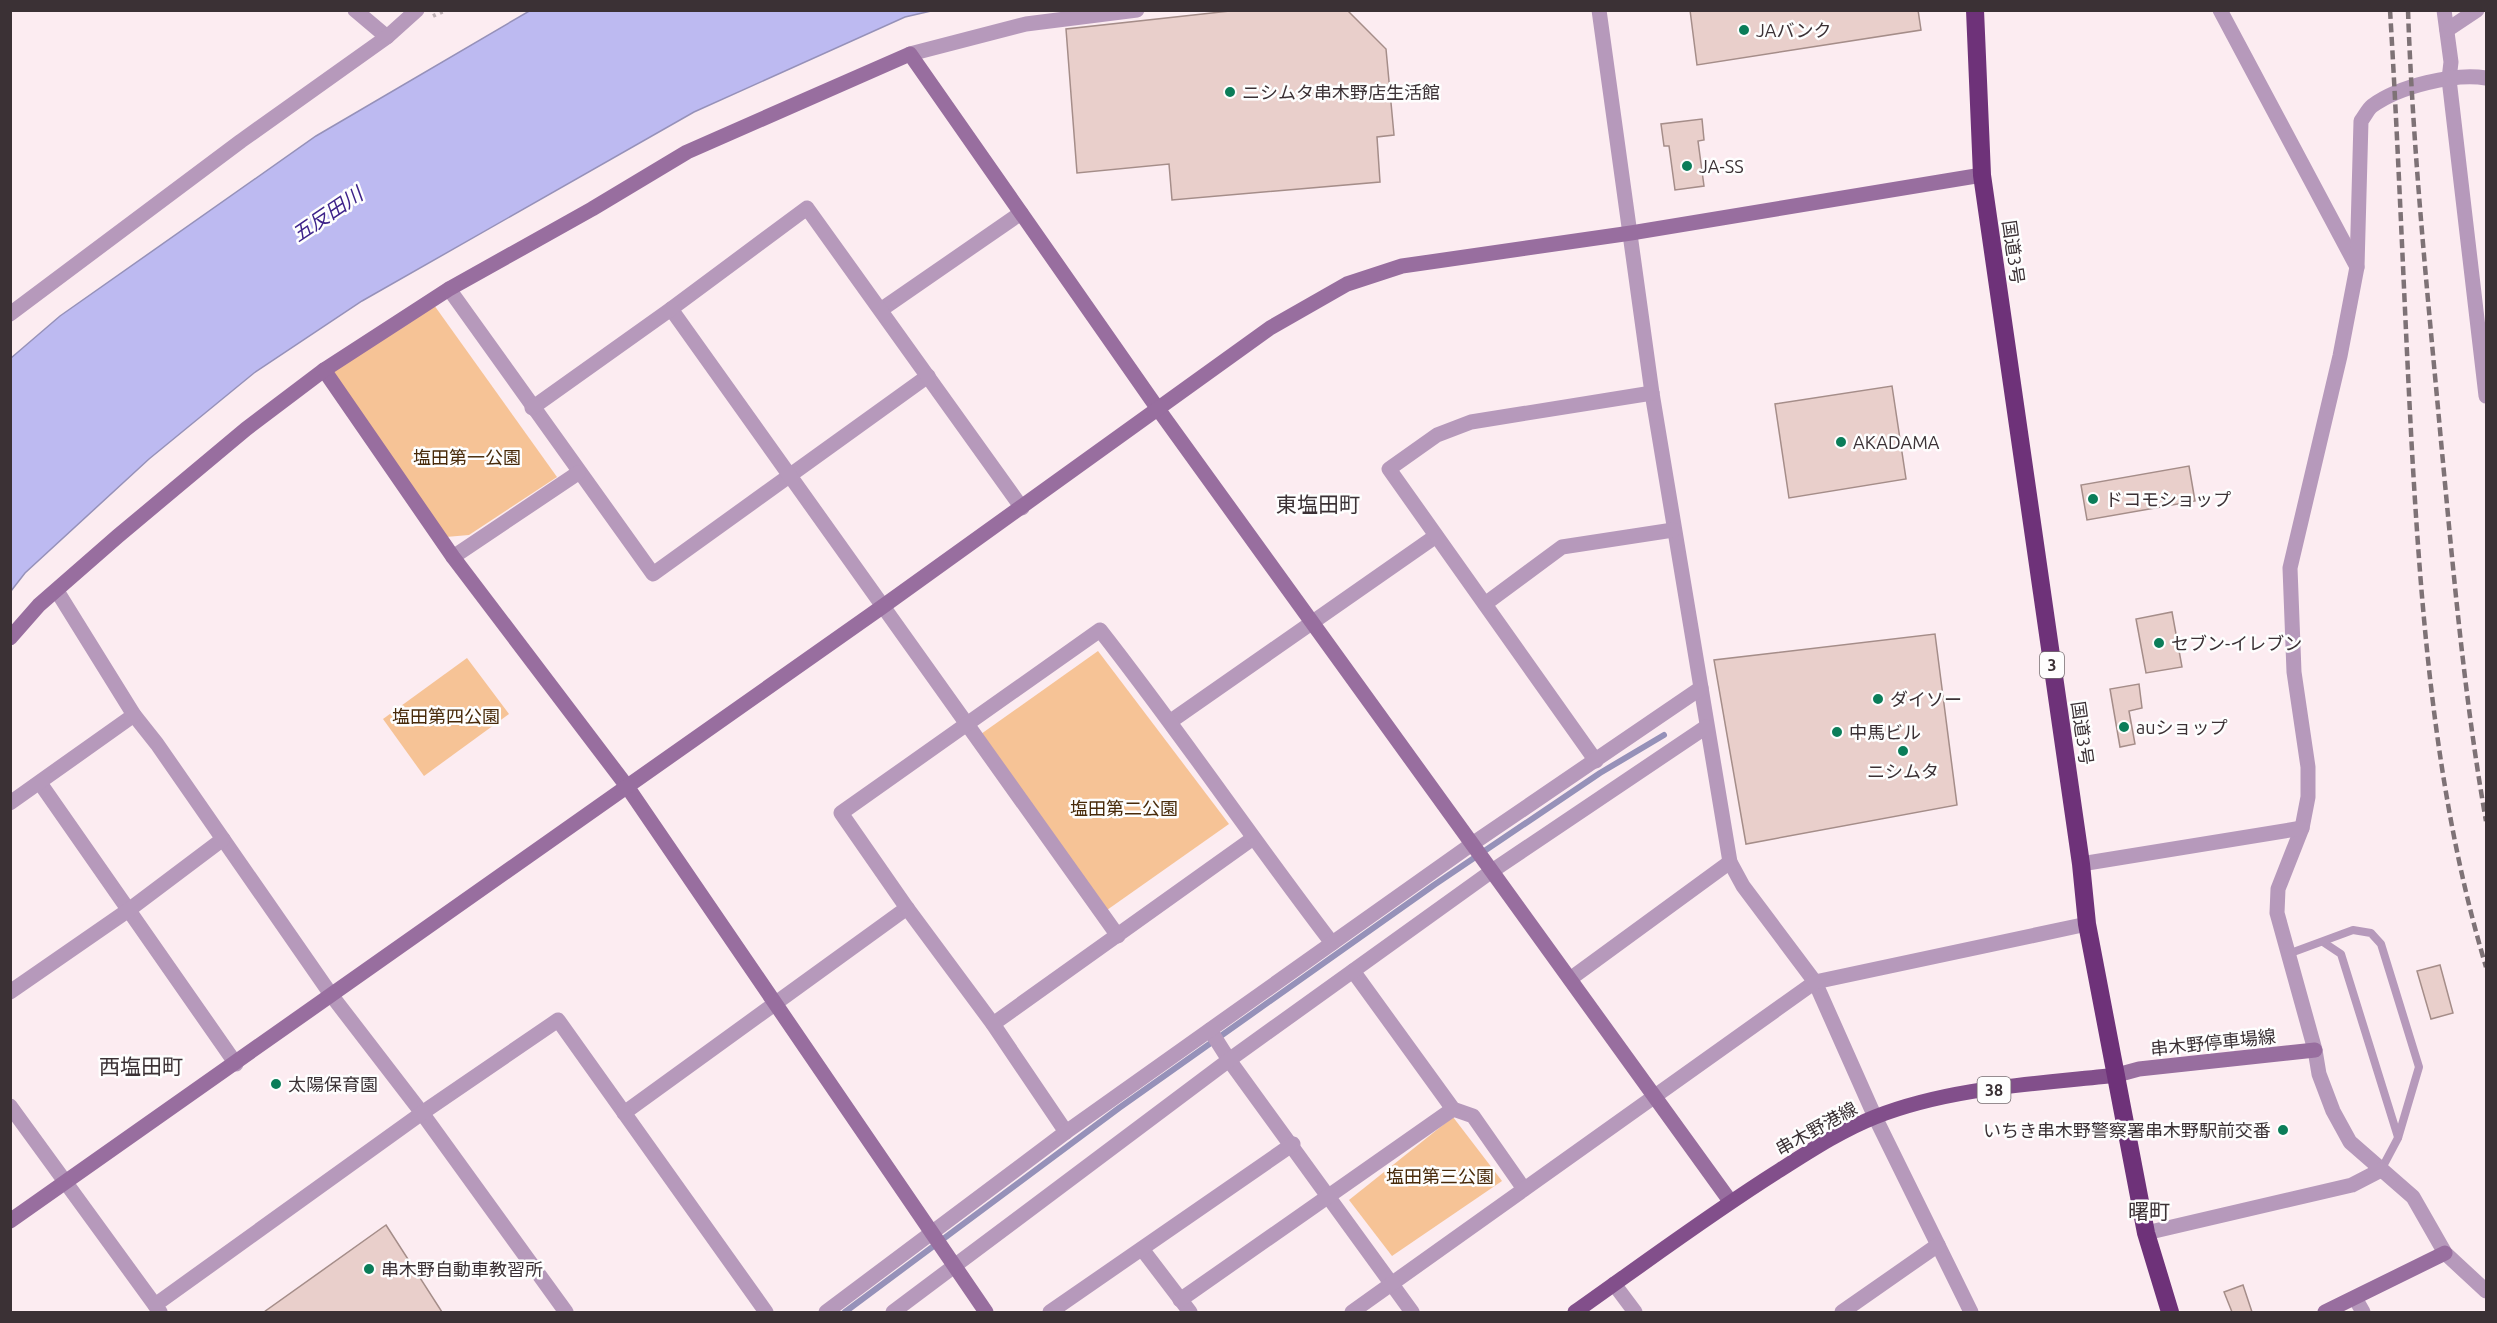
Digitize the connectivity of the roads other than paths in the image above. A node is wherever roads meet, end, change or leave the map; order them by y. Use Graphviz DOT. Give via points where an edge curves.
graph roads {
  1 [pos="355,10"];
  2 [pos="417,10"];
  3 [pos="1137,10"];
  4 [pos="1599,10"];
  5 [pos="1975,10"];
  6 [pos="2220,10"];
  7 [pos="2444,10"];
  8 [pos="2477,10"];
  9 [pos="2447,30"];
  10 [pos="387,37"];
  11 [pos="910,54"];
  12 [pos="2487,78"];
  13 [pos="2449,79"];
  14 [pos="1982,175"];
  15 [pos="1021,213"];
  16 [pos="1631,233"];
  17 [pos="2357,267"];
  18 [pos="449,289"];
  19 [pos="671,309"];
  20 [pos="882,309"];
  21 [pos="10,314"];
  22 [pos="324,370"];
  23 [pos="928,376"];
  24 [pos="1652,393"];
  25 [pos="2487,396"];
  26 [pos="532,408"];
  27 [pos="1158,409"];
  28 [pos="578,473"];
  29 [pos="790,477"];
  30 [pos="1022,508"];
  31 [pos="1673,530"];
  32 [pos="1436,536"];
  33 [pos="453,557"];
  34 [pos="57,591"];
  35 [pos="1485,604"];
  36 [pos="882,608"];
  37 [pos="1312,622"];
  38 [pos="10,638"];
  39 [pos="1701,688"];
  40 [pos="134,715"];
  41 [pos="1171,721"];
  42 [pos="965,723"];
  43 [pos="1706,727"];
  44 [pos="1596,761"];
  45 [pos="40,783"];
  46 [pos="626,785"];
  47 [pos="10,803"];
  48 [pos="2302,828"];
  49 [pos="223,839"];
  50 [pos="1252,839"];
  51 [pos="1472,844"];
  52 [pos="1730,862"];
  53 [pos="2081,864"];
  54 [pos="1492,871"];
  55 [pos="907,908"];
  56 [pos="130,909"];
  57 [pos="2087,924"];
  58 [pos="1118,936"];
  59 [pos="2323,942"];
  60 [pos="1332,943"];
  61 [pos="2288,954"];
  62 [pos="1353,971"];
  63 [pos="1570,979"];
  64 [pos="1815,982"];
  65 [pos="10,992"];
  66 [pos="332,996"];
  67 [pos="776,1004"];
  68 [pos="993,1024"];
  69 [pos="1210,1030"];
  70 [pos="2315,1050"];
  71 [pos="1229,1060"];
  72 [pos="236,1064"];
  73 [pos="2117,1075"];
  74 [pos="1654,1096"];
  75 [pos="10,1106"];
  76 [pos="1454,1109"];
  77 [pos="422,1113"];
  78 [pos="624,1113"];
  79 [pos="1875,1117"];
  80 [pos="1066,1132"];
  81 [pos="2398,1138"];
  82 [pos="1293,1144"];
  83 [pos="2381,1170"];
  84 [pos="66,1184"];
  85 [pos="1524,1190"];
  86 [pos="1329,1196"];
  87 [pos="1731,1201"];
  88 [pos="10,1221"];
  89 [pos="2146,1233"];
  90 [pos="932,1235"];
  91 [pos="1938,1245"];
  92 [pos="1142,1249"];
  93 [pos="2445,1253"];
  94 [pos="956,1267"];
  95 [pos="1392,1284"];
  96 [pos="1614,1284"];
  97 [pos="2487,1291"];
  98 [pos="2355,1298"];
  99 [pos="1180,1300"];
  100 [pos="158,1309"];
  101 [pos="566,1312"];
  102 [pos="766,1312"];
  103 [pos="826,1312"];
  104 [pos="893,1312"];
  105 [pos="986,1312"];
  106 [pos="1050,1312"];
  107 [pos="1190,1312"];
  108 [pos="1352,1312"];
  109 [pos="1412,1312"];
  110 [pos="1575,1312"];
  111 [pos="1635,1312"];
  112 [pos="1842,1312"];
  113 [pos="1971,1312"];
  114 [pos="2170,1312"];
  115 [pos="2325,1312"];
  116 [pos="2363,1312"];
  1 -- 10 [label="street"];
  2 -- 10 [label="street"];
  3 -- 11 [label="street" via="1026,24"];
  4 -- 16 [label="street"];
  5 -- 14 [label="highway, 国道3号 / 3"];
  6 -- 17 [label="street"];
  7 -- 9 [label="street"];
  8 -- 9 [label="street"];
  9 -- 13 [label="street"];
  10 -- 21 [label="street"];
  11 -- 15 [label="street"];
  11 -- 18 [label="street" via="687,152"];
  12 -- 13 [label="street"];
  13 -- 17 [label="street" via="2395,93 2371,107 2361,121"];
  13 -- 25 [label="street"];
  14 -- 16 [label="street"];
  14 -- 53 [label="highway, 国道3号 / 3"];
  15 -- 20 [label="street"];
  15 -- 27 [label="street"];
  16 -- 24 [label="street"];
  16 -- 27 [label="street" via="1402,266 1347,284 1270,328"];
  17 -- 48 [label="street" via="2290,568 2294,672 2308,767"];
  18 -- 22 [label="street"];
  18 -- 26 [label="street"];
  19 -- 20 [label="street" via="807,208"];
  19 -- 26 [label="street"];
  19 -- 29 [label="street"];
  20 -- 23 [label="street"];
  22 -- 33 [label="street"];
  22 -- 34 [label="street" via="246,429"];
  23 -- 29 [label="street"];
  23 -- 30 [label="street"];
  24 -- 31 [label="street"];
  24 -- 32 [label="street" via="1471,422 1437,435 1389,469"];
  26 -- 28 [label="street"];
  27 -- 30 [label="street"];
  27 -- 37 [label="street"];
  28 -- 29 [label="street" via="653,573"];
  28 -- 33 [label="street"];
  29 -- 36 [label="street"];
  30 -- 36 [label="street"];
  31 -- 35 [label="street" via="1562,547"];
  31 -- 39 [label="street"];
  32 -- 35 [label="street"];
  32 -- 37 [label="street"];
  33 -- 46 [label="street"];
  34 -- 38 [label="street"];
  34 -- 40 [label="street"];
  35 -- 44 [label="street"];
  36 -- 42 [label="street"];
  36 -- 46 [label="street"];
  37 -- 41 [label="street"];
  37 -- 51 [label="street"];
  39 -- 43 [label="street"];
  39 -- 44 [label="street"];
  40 -- 45 [label="street"];
  40 -- 49 [label="street"];
  41 -- 42 [label="street" via="1100,630"];
  41 -- 50 [label="street"];
  42 -- 55 [label="street" via="841,813"];
  42 -- 58 [label="street"];
  43 -- 52 [label="street"];
  43 -- 54 [label="street"];
  44 -- 51 [label="street"];
  45 -- 47 [label="street"];
  45 -- 56 [label="street"];
  46 -- 66 [label="street"];
  46 -- 67 [label="street"];
  48 -- 53 [label="street"];
  48 -- 61 [label="street" via="2278,889 2277,913"];
  49 -- 56 [label="street"];
  49 -- 66 [label="street"];
  50 -- 58 [label="street"];
  50 -- 60 [label="street"];
  51 -- 54 [label="street"];
  51 -- 60 [label="street"];
  52 -- 63 [label="street"];
  52 -- 64 [label="street" via="1743,886"];
  53 -- 57 [label="highway, 国道3号 / 3"];
  54 -- 62 [label="street"];
  54 -- 63 [label="street"];
  55 -- 67 [label="street"];
  55 -- 68 [label="street"];
  56 -- 65 [label="street"];
  56 -- 72 [label="street"];
  57 -- 64 [label="street"];
  57 -- 73 [label="highway, 国道3号 / 3"];
  58 -- 68 [label="street"];
  59 -- 61 [label="lane"];
  59 -- 81 [label="lane" via="2341,954"];
  59 -- 81 [label="lane" via="2353,930 2371,933 2381,944 2419,1067"];
  60 -- 69 [label="street"];
  61 -- 70 [label="street"];
  62 -- 71 [label="street"];
  62 -- 76 [label="street"];
  63 -- 74 [label="street"];
  64 -- 74 [label="street"];
  64 -- 79 [label="street"];
  66 -- 72 [label="street"];
  66 -- 77 [label="street"];
  67 -- 78 [label="street"];
  67 -- 90 [label="street"];
  68 -- 80 [label="street"];
  69 -- 71 [label="street"];
  69 -- 80 [label="street"];
  70 -- 73 [label="street, 串木野停車場線" via="2139,1069"];
  70 -- 83 [label="street" via="2326,1093 2350,1142"];
  71 -- 82 [label="street"];
  71 -- 94 [label="street"];
  72 -- 84 [label="street"];
  73 -- 79 [label="main road, 串木野港線 / 38" via="1989,1090 1921,1103"];
  73 -- 89 [label="highway, 国道3号 / 3"];
  74 -- 85 [label="street"];
  74 -- 87 [label="street"];
  75 -- 84 [label="street"];
  76 -- 85 [label="street" via="1473,1116"];
  76 -- 86 [label="street"];
  77 -- 78 [label="street" via="558,1020"];
  77 -- 100 [label="street"];
  77 -- 101 [label="street"];
  78 -- 102 [label="street"];
  79 -- 87 [label="main road, 串木野港線 / 38"];
  79 -- 91 [label="street"];
  80 -- 90 [label="street"];
  81 -- 83 [label="lane"];
  82 -- 86 [label="street"];
  82 -- 92 [label="street"];
  83 -- 89 [label="street" via="2352,1185"];
  83 -- 93 [label="street" via="2413,1197"];
  84 -- 88 [label="street"];
  84 -- 100 [label="street"];
  85 -- 95 [label="street"];
  86 -- 95 [label="street"];
  86 -- 99 [label="street"];
  87 -- 96 [label="main road, 串木野港線 / 38"];
  89 -- 114 [label="highway, 国道3号 / 3"];
  90 -- 94 [label="street"];
  90 -- 103 [label="street"];
  91 -- 112 [label="street"];
  91 -- 113 [label="street"];
  92 -- 99 [label="street"];
  92 -- 106 [label="street"];
  93 -- 97 [label="street"];
  93 -- 98 [label="street"];
  94 -- 104 [label="street"];
  94 -- 105 [label="street"];
  95 -- 108 [label="street"];
  95 -- 109 [label="street"];
  96 -- 110 [label="main road, 串木野港線 / 38"];
  96 -- 111 [label="street"];
  98 -- 115 [label="street"];
  98 -- 116 [label="street"];
  99 -- 107 [label="street"];
}
